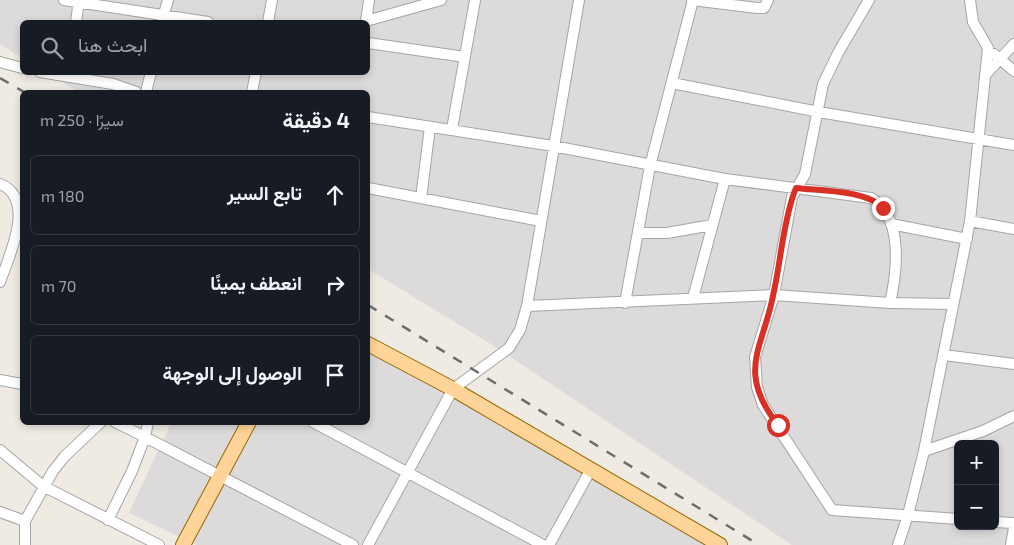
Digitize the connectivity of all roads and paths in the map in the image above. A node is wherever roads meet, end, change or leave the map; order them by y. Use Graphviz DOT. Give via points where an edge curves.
graph roads {
  1 [pos="64,0"];
  2 [pos="168,0"];
  3 [pos="272,0"];
  4 [pos="368,0"];
  5 [pos="441,0"];
  6 [pos="474,0"];
  7 [pos="579,0"];
  8 [pos="692,0"];
  9 [pos="768,0"];
  10 [pos="869,0"];
  11 [pos="970,0"];
  12 [pos="79,1"];
  13 [pos="163,19"];
  14 [pos="76,20"];
  15 [pos="178,20"];
  16 [pos="268,20"];
  17 [pos="366,20"];
  18 [pos="370,21"];
  19 [pos="370,43"];
  20 [pos="1014,44"];
  21 [pos="988,48"];
  22 [pos="465,57"];
  23 [pos="999,58"];
  24 [pos="0,62"];
  25 [pos="20,67"];
  26 [pos="1014,71"];
  27 [pos="150,75"];
  28 [pos="255,75"];
  29 [pos="70,76"];
  30 [pos="985,76"];
  31 [pos="672,83"];
  32 [pos="130,90"];
  33 [pos="146,90"];
  34 [pos="252,90"];
  35 [pos="819,112"];
  36 [pos="370,117"];
  37 [pos="430,127"];
  38 [pos="452,130"];
  39 [pos="979,137"];
  40 [pos="1014,145"];
  41 [pos="553,146"];
  42 [pos="650,166"];
  43 [pos="725,179"];
  44 [pos="0,184"];
  45 [pos="370,188"];
  46 [pos="796,188"];
  47 [pos="421,198"];
  48 [pos="541,221"];
  49 [pos="970,221"];
  50 [pos="891,224"];
  51 [pos="712,225"];
  52 [pos="1014,229"];
  53 [pos="638,233"];
  54 [pos="967,239"];
  55 [pos="0,282"];
  56 [pos="774,295"];
  57 [pos="693,298"];
  58 [pos="625,303"];
  59 [pos="890,303"];
  60 [pos="952,304"];
  61 [pos="527,306"];
  62 [pos="370,345"];
  63 [pos="944,355"];
  64 [pos="1014,364"];
  65 [pos="0,380"];
  66 [pos="20,384"];
  67 [pos="453,389"];
  68 [pos="1014,416"];
  69 [pos="98,425"];
  70 [pos="121,425"];
  71 [pos="147,425"];
  72 [pos="247,425"];
  73 [pos="318,425"];
  74 [pos="145,436"];
  75 [pos="0,450"];
  76 [pos="924,451"];
  77 [pos="590,471"];
  78 [pos="406,473"];
  79 [pos="220,475"];
  80 [pos="43,486"];
  81 [pos="1,515"];
  82 [pos="908,515"];
  83 [pos="954,519"];
  84 [pos="108,520"];
  85 [pos="25,521"];
  86 [pos="999,522"];
  87 [pos="1014,523"];
  88 [pos="1014,528"];
  89 [pos="25,545"];
  90 [pos="159,545"];
  91 [pos="183,545"];
  92 [pos="353,545"];
  93 [pos="368,545"];
  94 [pos="543,545"];
  95 [pos="549,545"];
  96 [pos="720,545"];
  97 [pos="898,545"];
  98 [pos="1010,545"];
  1 -- 12 [label="street"];
  2 -- 13 [label="street"];
  3 -- 16 [label="street"];
  4 -- 17 [label="street"];
  5 -- 18 [label="street"];
  6 -- 22 [label="street"];
  7 -- 41 [label="street"];
  8 -- 9 [label="street" via="757,8 764,8"];
  8 -- 31 [label="street"];
  10 -- 35 [label="street" via="827,74"];
  11 -- 21 [label="street" via="973,22"];
  12 -- 13 [label="street"];
  12 -- 14 [label="street"];
  13 -- 15 [label="street"];
  19 -- 22 [label="street"];
  20 -- 23 [label="street"];
  21 -- 23 [label="street"];
  21 -- 30 [label="street"];
  22 -- 38 [label="street"];
  23 -- 26 [label="street"];
  23 -- 30 [label="street"];
  24 -- 25 [label="street"];
  27 -- 33 [label="street"];
  28 -- 34 [label="street"];
  29 -- 32 [label="street"];
  30 -- 39 [label="street"];
  31 -- 35 [label="street"];
  31 -- 42 [label="street"];
  35 -- 39 [label="street"];
  35 -- 46 [label="street" via="805,174"];
  36 -- 37 [label="street"];
  37 -- 38 [label="street"];
  37 -- 47 [label="street"];
  38 -- 41 [label="street"];
  39 -- 40 [label="street"];
  39 -- 49 [label="street"];
  41 -- 42 [label="street"];
  41 -- 48 [label="street"];
  42 -- 43 [label="street"];
  42 -- 53 [label="street"];
  43 -- 46 [label="street"];
  43 -- 51 [label="street"];
  44 -- 55 [label="street" via="13,194 19,213"];
  45 -- 47 [label="street"];
  46 -- 50 [label="street" via="871,198 883,208"];
  46 -- 56 [label="street"];
  47 -- 48 [label="street"];
  48 -- 61 [label="street"];
  49 -- 52 [label="street"];
  49 -- 54 [label="street"];
  50 -- 54 [label="street"];
  50 -- 59 [label="street" via="897,265"];
  51 -- 53 [label="street" via="667,233"];
  51 -- 57 [label="street"];
  53 -- 58 [label="street"];
  54 -- 60 [label="street"];
  56 -- 57 [label="street"];
  56 -- 59 [label="street"];
  56 -- 82 [label="street" via="756,357 758,393 766,410 832,510"];
  57 -- 58 [label="street"];
  58 -- 61 [label="street"];
  59 -- 60 [label="street"];
  60 -- 63 [label="street"];
  61 -- 67 [label="street" via="520,330 509,348"];
  62 -- 67 [label="main road"];
  63 -- 64 [label="street"];
  63 -- 76 [label="street"];
  65 -- 66 [label="street"];
  67 -- 77 [label="main road"];
  67 -- 78 [label="street"];
  68 -- 76 [label="street" via="983,432"];
  69 -- 80 [label="street" via="65,456"];
  70 -- 74 [label="street"];
  71 -- 74 [label="street"];
  72 -- 79 [label="main road"];
  73 -- 78 [label="street"];
  74 -- 79 [label="street"];
  74 -- 84 [label="street"];
  75 -- 80 [label="street"];
  76 -- 82 [label="street"];
  77 -- 95 [label="street"];
  77 -- 96 [label="main road"];
  78 -- 93 [label="street"];
  78 -- 94 [label="street"];
  79 -- 91 [label="main road"];
  79 -- 92 [label="street"];
  80 -- 84 [label="street"];
  80 -- 85 [label="street"];
  81 -- 85 [label="street"];
  82 -- 83 [label="street"];
  82 -- 97 [label="street"];
  84 -- 90 [label="street"];
  85 -- 89 [label="street"];
  86 -- 87 [label="street"];
  88 -- 98 [label="street"];
}
